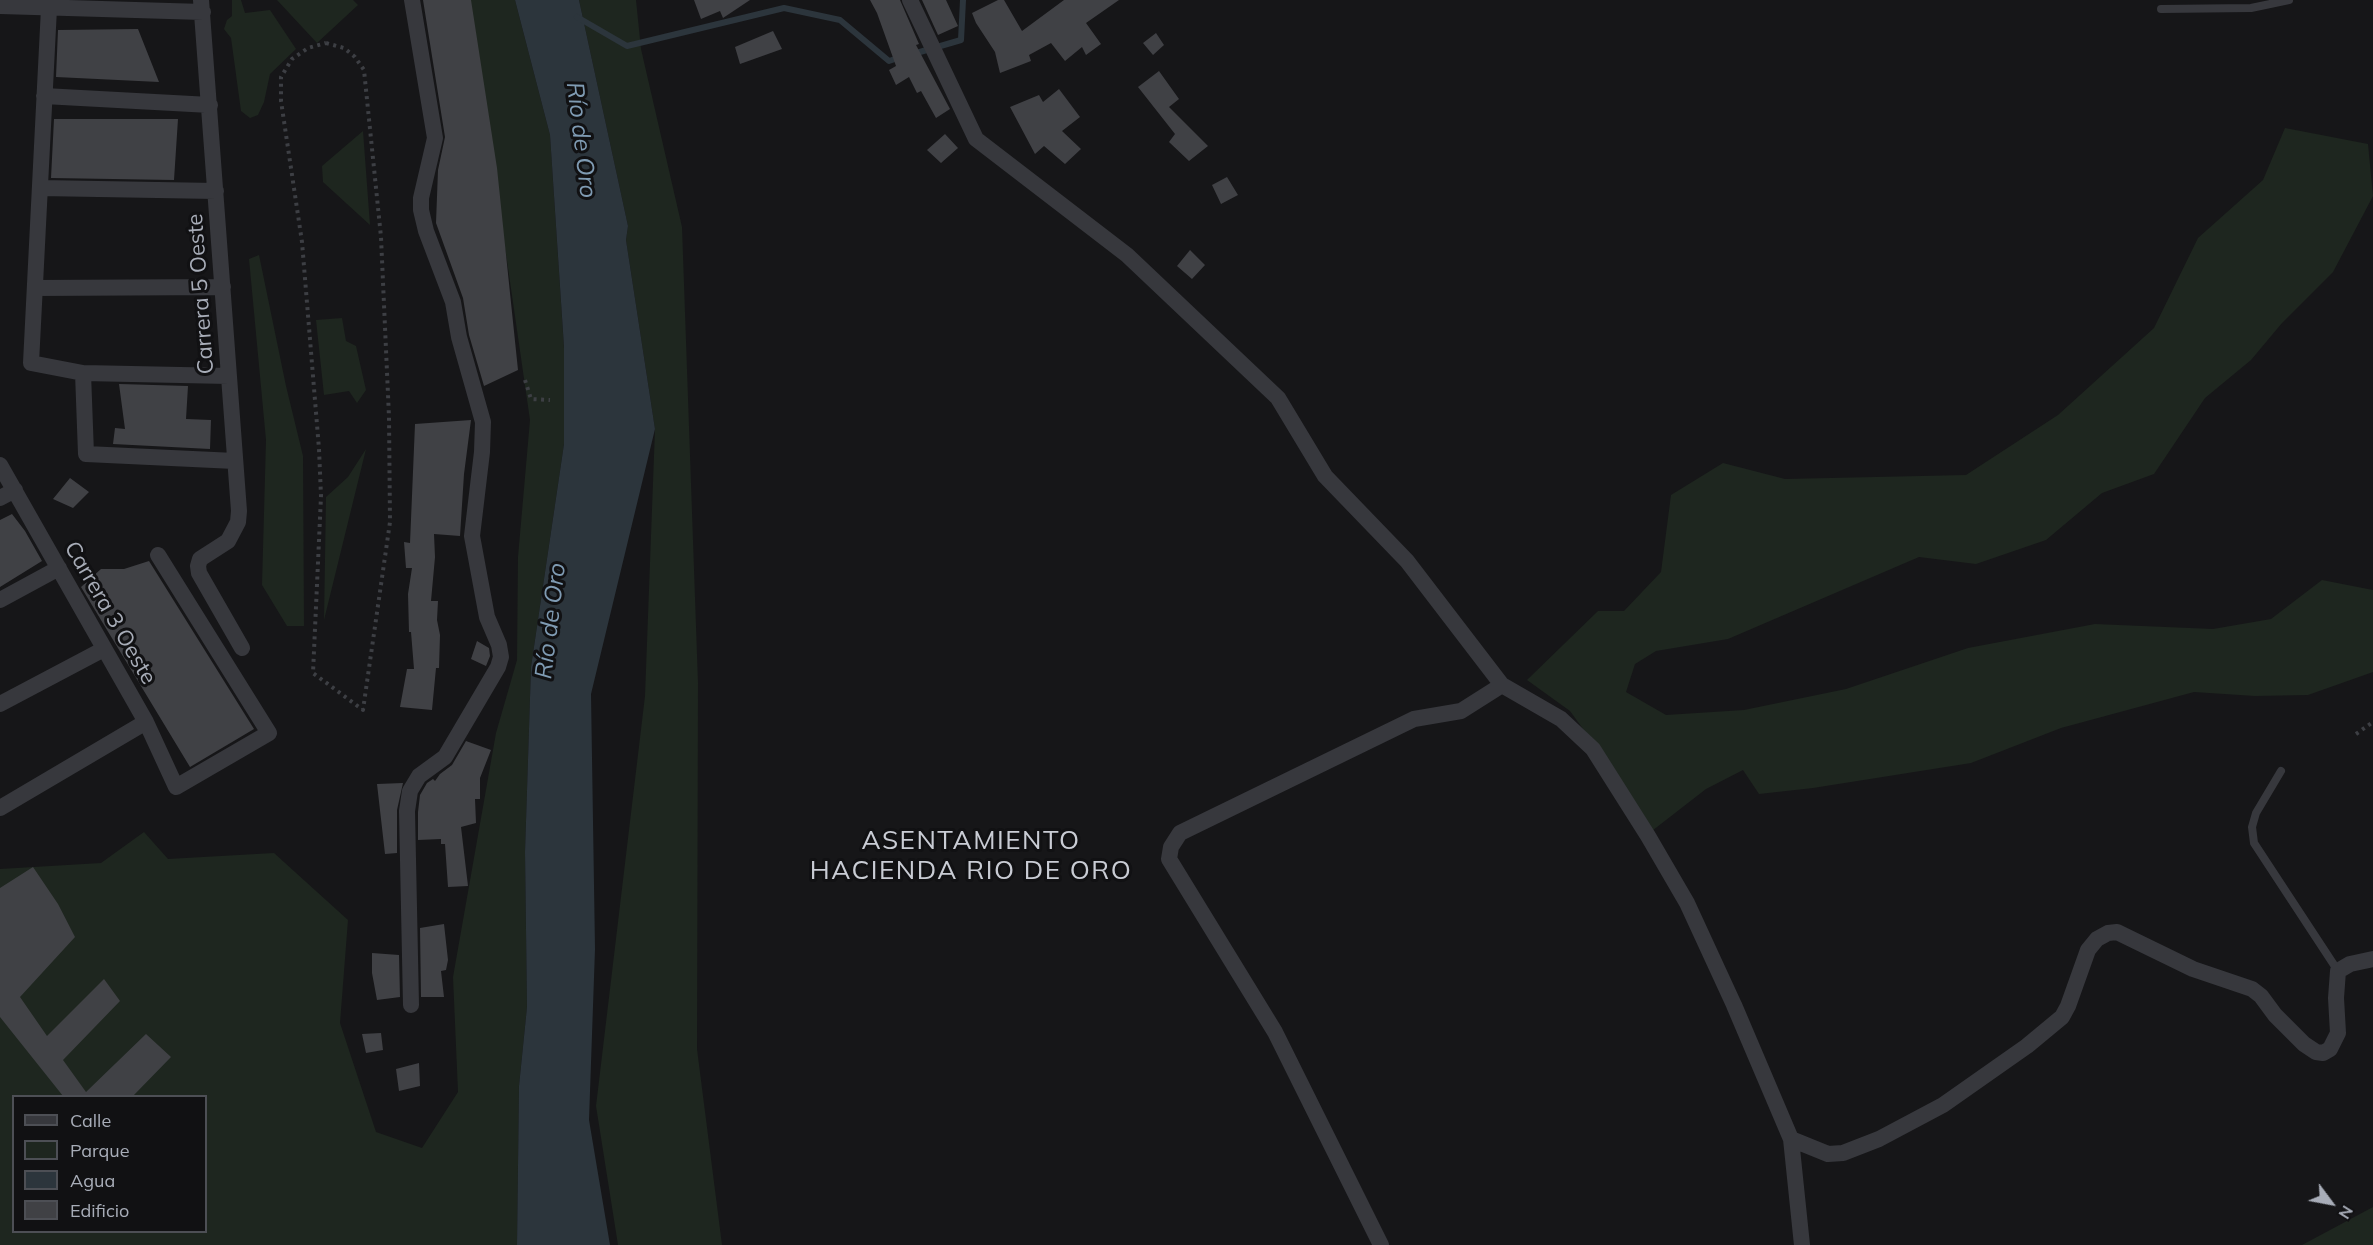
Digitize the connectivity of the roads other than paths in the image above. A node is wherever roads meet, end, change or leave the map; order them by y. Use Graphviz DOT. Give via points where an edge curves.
graph roads {
  1 [pos="412,0"];
  2 [pos="910,0"];
  3 [pos="2289,0"];
  4 [pos="0,6"];
  5 [pos="202,6"];
  6 [pos="49,8"];
  7 [pos="2161,9"];
  8 [pos="0,11"];
  9 [pos="44,96"];
  10 [pos="210,105"];
  11 [pos="40,188"];
  12 [pos="216,191"];
  13 [pos="223,287"];
  14 [pos="35,288"];
  15 [pos="83,373"];
  16 [pos="229,376"];
  17 [pos="235,461"];
  18 [pos="0,465"];
  19 [pos="7,494"];
  20 [pos="158,555"];
  21 [pos="59,568"];
  22 [pos="0,600"];
  23 [pos="242,648"];
  24 [pos="104,649"];
  25 [pos="1502,685"];
  26 [pos="0,704"];
  27 [pos="146,722"];
  28 [pos="2281,771"];
  29 [pos="0,808"];
  30 [pos="2373,959"];
  31 [pos="2338,971"];
  32 [pos="411,1005"];
  33 [pos="1791,1139"];
  34 [pos="1381,1245"];
  35 [pos="1802,1245"];
  1 -- 32 [label="street" via="435,138 421,210 453,302 483,422 472,536 487,617 501,657 445,757 419,776 410,791 407,811"];
  2 -- 25 [label="street" via="976,139 1127,255 1281,401 1325,476 1407,561"];
  3 -- 7 [label="lane" via="2251,8"];
  4 -- 6 [label="street"];
  4 -- 8 [label="street"];
  5 -- 6 [label="street"];
  5 -- 10 [label="street, Carrera 5 Oeste"];
  6 -- 9 [label="street"];
  9 -- 10 [label="street"];
  9 -- 11 [label="street"];
  10 -- 12 [label="street, Carrera 5 Oeste"];
  11 -- 12 [label="street"];
  11 -- 14 [label="street"];
  12 -- 13 [label="street, Carrera 5 Oeste"];
  13 -- 14 [label="street"];
  13 -- 16 [label="street, Carrera 5 Oeste"];
  14 -- 15 [label="street" via="31,363"];
  15 -- 16 [label="street"];
  15 -- 17 [label="street" via="86,454"];
  16 -- 17 [label="street, Carrera 5 Oeste"];
  17 -- 23 [label="street, Carrera 5 Oeste" via="238,522 228,541 200,559 198,566"];
  18 -- 19 [label="street, Carrera 3 Oeste"];
  19 -- 21 [label="street, Carrera 3 Oeste"];
  20 -- 27 [label="street, Carrera 3 Oeste" via="269,733 176,787"];
  21 -- 22 [label="street"];
  21 -- 24 [label="street, Carrera 3 Oeste"];
  24 -- 26 [label="street"];
  24 -- 27 [label="street, Carrera 3 Oeste"];
  25 -- 33 [label="street" via="1561,719 1593,749 1619,789 1687,903"];
  25 -- 34 [label="street" via="1461,711 1414,719 1179,833 1169,859 1275,1032"];
  27 -- 29 [label="street"];
  28 -- 31 [label="lane" via="2256,813 2252,827 2254,843"];
  30 -- 31 [label="street"];
  31 -- 33 [label="street" via="2338,1033 2330,1049 2316,1052 2252,989 2193,969 2117,932 2108,933 2088,950 2062,1017 1943,1105 1843,1153 1828,1154"];
  33 -- 35 [label="street"];
}
